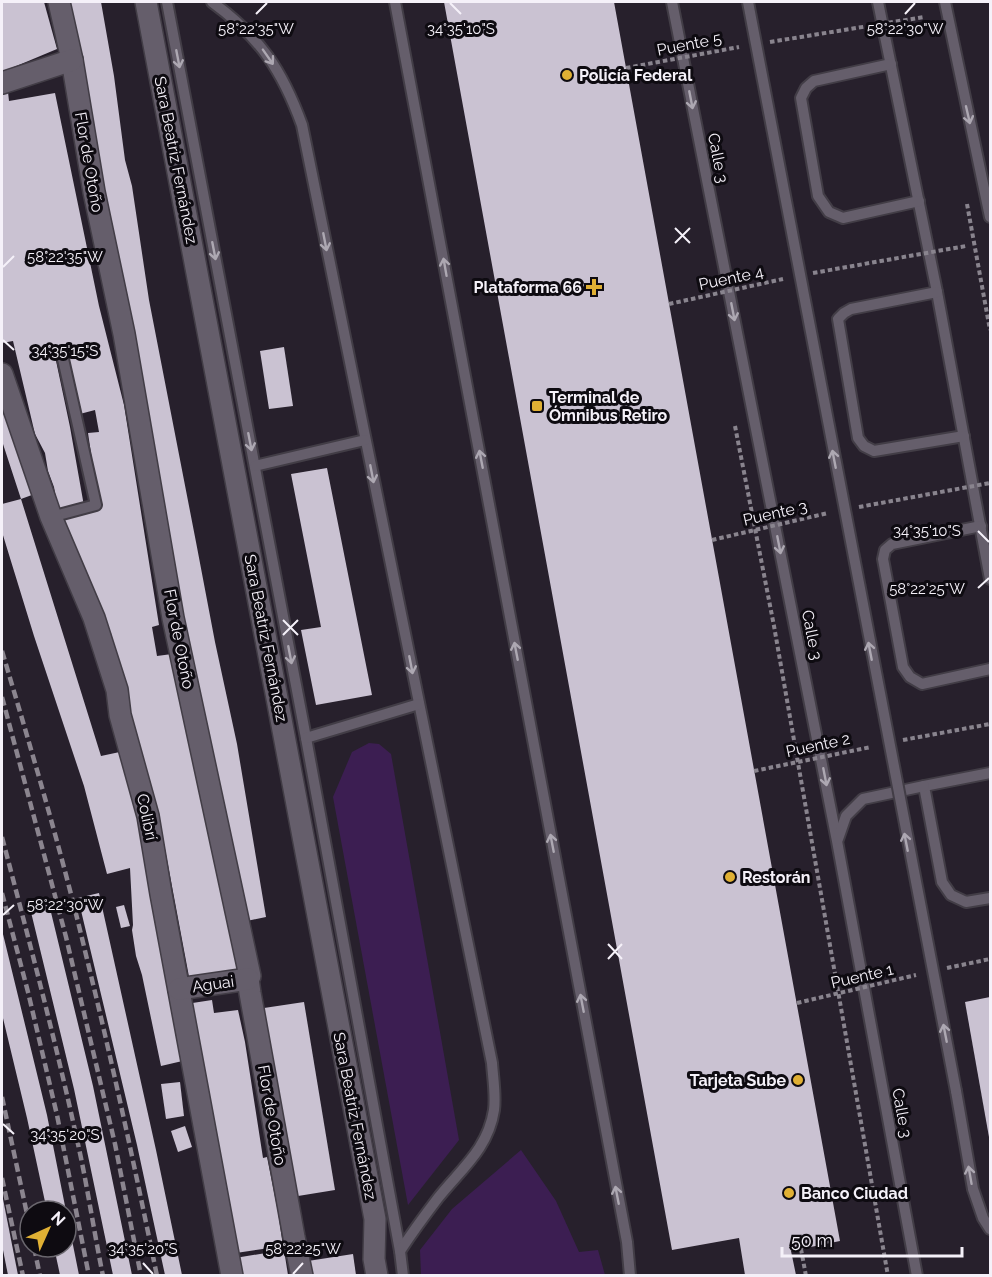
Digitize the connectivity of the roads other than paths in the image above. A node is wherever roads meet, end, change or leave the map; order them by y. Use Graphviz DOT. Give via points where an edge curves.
graph roads {
  1 [pos="59,2"];
  2 [pos="146,2"];
  3 [pos="167,2"];
  4 [pos="212,2"];
  5 [pos="395,2"];
  6 [pos="672,2"];
  7 [pos="748,2"];
  8 [pos="878,2"];
  9 [pos="945,2"];
  10 [pos="72,60"];
  11 [pos="891,64"];
  12 [pos="2,78"];
  13 [pos="919,201"];
  14 [pos="990,217"];
  15 [pos="937,292"];
  16 [pos="63,359"];
  17 [pos="2,374"];
  18 [pos="964,436"];
  19 [pos="365,440"];
  20 [pos="255,466"];
  21 [pos="51,517"];
  22 [pos="981,526"];
  23 [pos="990,579"];
  24 [pos="990,669"];
  25 [pos="419,704"];
  26 [pos="306,738"];
  27 [pos="990,773"];
  28 [pos="924,786"];
  29 [pos="837,841"];
  30 [pos="990,898"];
  31 [pos="248,979"];
  32 [pos="179,989"];
  33 [pos="990,1229"];
  34 [pos="400,1251"];
  35 [pos="232,1275"];
  36 [pos="302,1275"];
  37 [pos="377,1275"];
  38 [pos="403,1275"];
  39 [pos="630,1275"];
  40 [pos="917,1275"];
  1 -- 10 [label="street, Flor de Otoño"];
  2 -- 37 [label="street, Sara Beatriz Fernández" via="375,1219"];
  3 -- 20 [label="lane, one-way"];
  4 -- 19 [label="lane, one-way" via="254,38 281,76 302,125"];
  39 -- 5 [label="lane, one-way"];
  6 -- 29 [label="lane, Calle 3, one-way"];
  33 -- 7 [label="lane, one-way, bridge" via="982,1218 973,1189"];
  8 -- 11 [label="lane"];
  9 -- 14 [label="lane, one-way"];
  10 -- 12 [label="street"];
  10 -- 31 [label="street, Flor de Otoño" via="173,618"];
  11 -- 13 [label="lane"];
  11 -- 13 [label="lane" via="814,81 806,88 801,98 818,196 829,212 843,218"];
  13 -- 15 [label="lane"];
  15 -- 18 [label="lane"];
  15 -- 18 [label="lane" via="851,309 838,320 858,438 873,451"];
  16 -- 21 [label="lane" via="96,505"];
  17 -- 21 [label="street, Colibrí"];
  18 -- 22 [label="lane"];
  19 -- 20 [label="lane"];
  19 -- 25 [label="lane, one-way"];
  20 -- 26 [label="lane, one-way"];
  21 -- 32 [label="street, Colibrí" via="94,618 117,690 120,715 148,816"];
  22 -- 23 [label="lane"];
  22 -- 24 [label="lane" via="892,544 883,559 903,666 910,677 922,684"];
  25 -- 26 [label="lane"];
  25 -- 34 [label="lane" via="492,1063 494,1109 484,1141"];
  26 -- 34 [label="lane"];
  27 -- 28 [label="lane"];
  28 -- 29 [label="lane" via="863,799 846,816"];
  28 -- 30 [label="lane" via="942,882 951,896 966,902"];
  29 -- 40 [label="lane, Calle 3"];
  31 -- 32 [label="street, Aguai"];
  31 -- 36 [label="street, Flor de Otoño"];
  32 -- 35 [label="street, Colibrí"];
  34 -- 38 [label="lane"];
}
